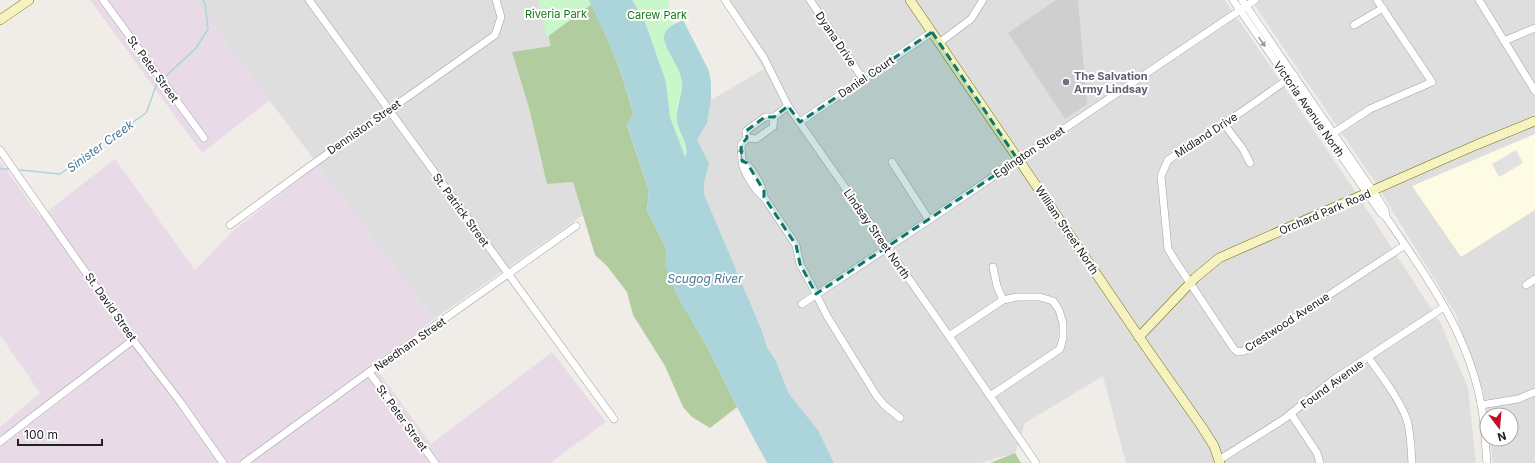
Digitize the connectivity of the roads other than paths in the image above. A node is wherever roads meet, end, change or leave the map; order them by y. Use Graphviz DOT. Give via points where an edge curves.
graph roads {
  1 [pos="29,0"];
  2 [pos="103,0"];
  3 [pos="309,0"];
  4 [pos="496,0"];
  5 [pos="725,0"];
  6 [pos="810,0"];
  7 [pos="910,0"];
  8 [pos="983,0"];
  9 [pos="1233,0"];
  10 [pos="1255,0"];
  11 [pos="1378,0"];
  12 [pos="1479,0"];
  13 [pos="1242,5"];
  14 [pos="1383,8"];
  15 [pos="0,20"];
  16 [pos="1354,25"];
  17 [pos="1535,28"];
  18 [pos="932,32"];
  19 [pos="1504,41"];
  20 [pos="939,43"];
  21 [pos="1291,77"];
  22 [pos="863,79"];
  23 [pos="1535,91"];
  24 [pos="788,106"];
  25 [pos="388,110"];
  26 [pos="774,117"];
  27 [pos="1535,121"];
  28 [pos="800,122"];
  29 [pos="1224,124"];
  30 [pos="1330,135"];
  31 [pos="204,138"];
  32 [pos="747,138"];
  33 [pos="0,150"];
  34 [pos="1018,160"];
  35 [pos="892,162"];
  36 [pos="1250,163"];
  37 [pos="1370,192"];
  38 [pos="929,220"];
  39 [pos="230,225"];
  40 [pos="576,226"];
  41 [pos="1405,245"];
  42 [pos="887,248"];
  43 [pos="993,268"];
  44 [pos="509,274"];
  45 [pos="1535,279"];
  46 [pos="1190,284"];
  47 [pos="1526,285"];
  48 [pos="816,294"];
  49 [pos="1003,300"];
  50 [pos="802,304"];
  51 [pos="1444,307"];
  52 [pos="949,336"];
  53 [pos="1139,337"];
  54 [pos="133,340"];
  55 [pos="1368,357"];
  56 [pos="369,372"];
  57 [pos="1535,392"];
  58 [pos="990,396"];
  59 [pos="1481,405"];
  60 [pos="1291,414"];
  61 [pos="900,418"];
  62 [pos="614,419"];
  63 [pos="0,442"];
  64 [pos="1219,462"];
  65 [pos="223,463"];
  66 [pos="244,463"];
  67 [pos="435,463"];
  68 [pos="1036,463"];
  69 [pos="1320,463"];
  70 [pos="1412,463"];
  71 [pos="1487,463"];
  1 -- 15 [label="street"];
  2 -- 31 [label="street, St. Peter Street"];
  3 -- 25 [label="street, St. Patrick Street"];
  4 -- 25 [label="street, Denniston Street" via="501,17 495,34"];
  5 -- 24 [label="street, Lindsay Street North" via="764,58"];
  6 -- 22 [label="street, Dyana Drive"];
  7 -- 18 [label="street, William Street North"];
  8 -- 20 [label="street" via="971,19"];
  9 -- 13 [label="street, Victoria Avenue North"];
  10 -- 13 [label="street, Eglington Street"];
  11 -- 14 [label="street"];
  12 -- 19 [label="street"];
  13 -- 21 [label="street, Victoria Avenue North"];
  13 -- 34 [label="street, Eglington Street"];
  14 -- 16 [label="street"];
  14 -- 30 [label="street" via="1432,82 1370,109"];
  17 -- 19 [label="street"];
  18 -- 20 [label="street, William Street North"];
  18 -- 22 [label="street, Daniel Court"];
  19 -- 23 [label="street"];
  20 -- 34 [label="street, William Street North"];
  21 -- 29 [label="street, Midland Drive"];
  21 -- 30 [label="street, Victoria Avenue North"];
  22 -- 28 [label="street, Daniel Court"];
  24 -- 26 [label="street"];
  24 -- 28 [label="street, Lindsay Street North"];
  25 -- 39 [label="street, Denniston Street"];
  25 -- 44 [label="street, St. Patrick Street"];
  26 -- 32 [label="street" via="765,117 746,131"];
  26 -- 32 [label="street" via="773,127 756,139"];
  27 -- 37 [label="street, Orchard Park Road"];
  28 -- 42 [label="street, Lindsay Street North"];
  29 -- 36 [label="street"];
  29 -- 46 [label="street, Midland Drive" via="1168,160 1161,176 1168,249"];
  30 -- 37 [label="street, Victoria Avenue North"];
  48 -- 32 [label="street, one-way" via="800,264 796,245 764,197 764,191 754,180 747,163 742,161 741,145"];
  33 -- 54 [label="street, St. David Street"];
  34 -- 38 [label="street, Eglington Street"];
  34 -- 53 [label="street, William Street North"];
  35 -- 38 [label="street"];
  37 -- 41 [label="street, Victoria Avenue North" via="1380,213 1386,217"];
  37 -- 46 [label="street, Orchard Park Road" via="1219,258"];
  38 -- 42 [label="street, Eglington Street"];
  40 -- 44 [label="street, Needham Street"];
  41 -- 46 [label="street, Crestwood Avenue" via="1244,351 1238,352 1234,348"];
  41 -- 51 [label="street, Victoria Avenue North"];
  42 -- 48 [label="street, Eglington Street"];
  42 -- 52 [label="street, Lindsay Street North"];
  43 -- 49 [label="street"];
  44 -- 56 [label="street, Needham Street"];
  44 -- 62 [label="street, St. Patrick Street"];
  45 -- 47 [label="street"];
  46 -- 53 [label="street, Orchard Park Road"];
  48 -- 50 [label="street, Eglington Street"];
  48 -- 61 [label="street" via="872,390 884,405"];
  49 -- 52 [label="street"];
  49 -- 58 [label="street" via="1040,297 1053,301 1063,323 1063,338 1060,348"];
  51 -- 55 [label="street, Found Avenue"];
  51 -- 59 [label="street, Victoria Avenue North" via="1468,356"];
  52 -- 58 [label="street, Lindsay Street North"];
  53 -- 64 [label="street, William Street North" via="1202,427 1214,446"];
  54 -- 63 [label="street"];
  54 -- 65 [label="street, St. David Street"];
  55 -- 60 [label="street, Found Avenue" via="1329,383"];
  55 -- 70 [label="street" via="1407,420"];
  56 -- 66 [label="street, Needham Street"];
  56 -- 67 [label="street, St. Peter Street"];
  57 -- 59 [label="street" via="1518,399"];
  58 -- 68 [label="street, Lindsay Street North"];
  59 -- 71 [label="street, Victoria Avenue North"];
  60 -- 64 [label="street, Found Avenue"];
  60 -- 69 [label="street" via="1317,453"];
}
